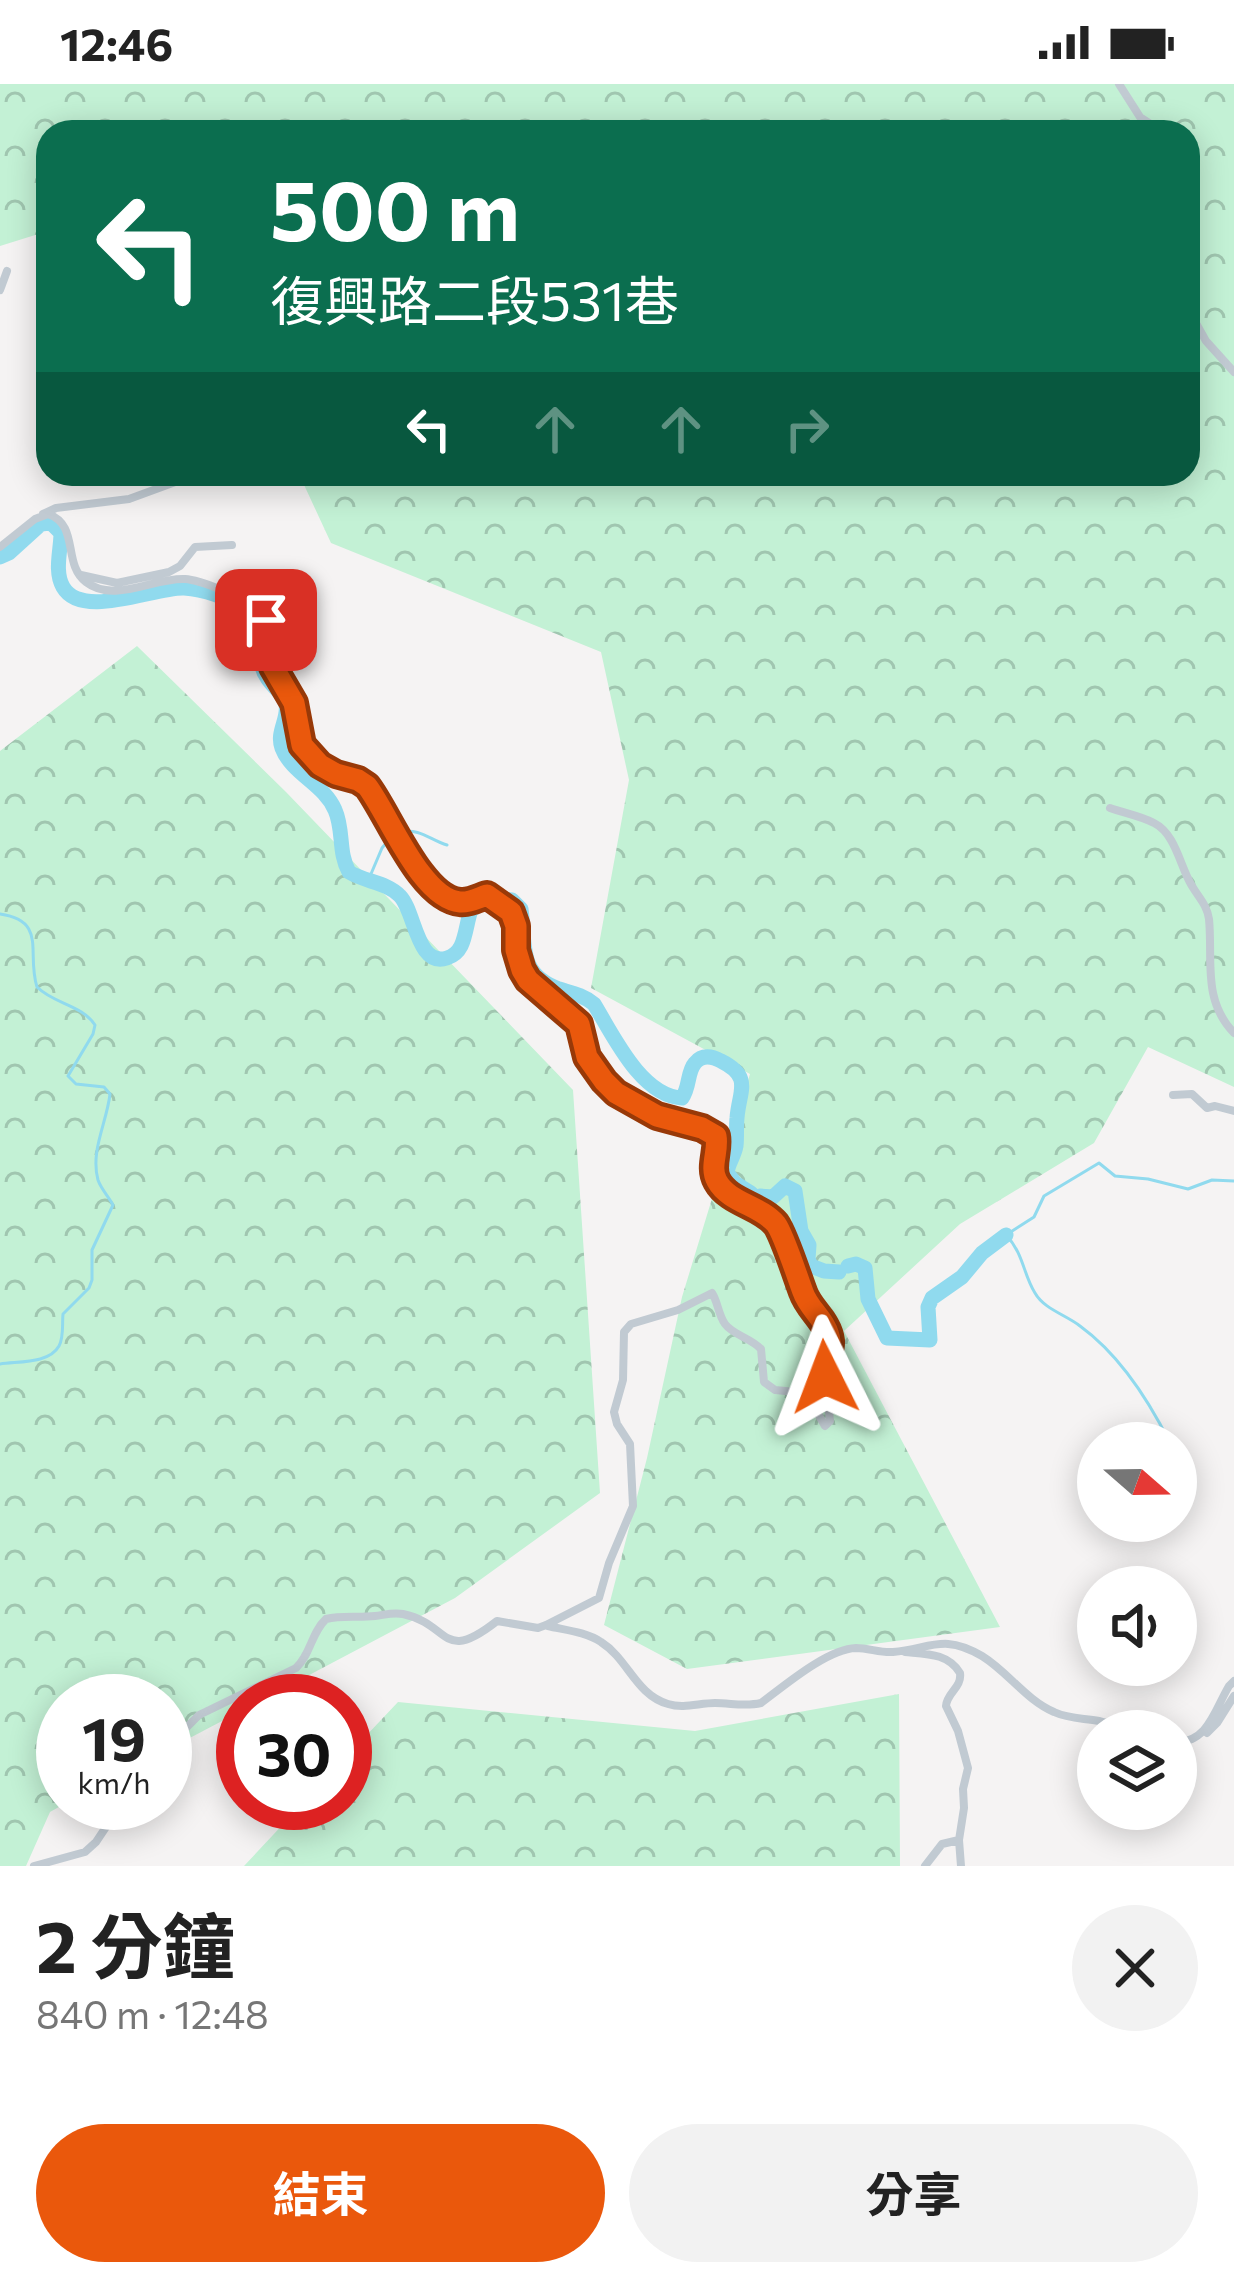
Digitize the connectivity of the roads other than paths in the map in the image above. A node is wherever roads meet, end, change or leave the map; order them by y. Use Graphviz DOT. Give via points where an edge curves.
graph roads {
  1 [pos="1120,84"];
  2 [pos="1145,120"];
  3 [pos="7,271"];
  4 [pos="0,290"];
  5 [pos="1200,330"];
  6 [pos="1234,372"];
  7 [pos="166,486"];
  8 [pos="41,515"];
  9 [pos="232,545"];
  10 [pos="0,548"];
  11 [pos="80,575"];
  12 [pos="1110,808"];
  13 [pos="1234,1033"];
  14 [pos="1173,1095"];
  15 [pos="1234,1111"];
  16 [pos="546,1625"];
  17 [pos="897,1652"];
  18 [pos="1234,1681"];
  19 [pos="1234,1696"];
  20 [pos="1077,1719"];
  21 [pos="192,1721"];
  22 [pos="1200,1736"];
  23 [pos="1197,1738"];
  24 [pos="102,1830"];
  25 [pos="959,1840"];
  26 [pos="34,1866"];
  27 [pos="925,1866"];
  28 [pos="961,1866"];
  1 -- 2 [label="street"];
  3 -- 4 [label="street"];
  5 -- 6 [label="street"];
  7 -- 8 [label="street"];
  8 -- 10 [label="street"];
  8 -- 11 [label="street" via="56,516 68,530"];
  9 -- 11 [label="street" via="195,547 176,569 117,583"];
  11 -- 16 [label="street" via="116,590 185,579 261,611 273,667 294,703 308,754 367,786 441,893 463,903 487,895 511,912 528,980 579,1024 587,1057 616,1093 716,1136 717,1183 775,1223 827,1331 825,1426 806,1393 764,1382 761,1348 724,1323 712,1293 627,1327 614,1412 630,1444 631,1515 598,1598"];
  12 -- 13 [label="street" via="1154,822 1172,843 1207,910 1211,991"];
  14 -- 15 [label="street"];
  16 -- 17 [label="street" via="603,1642 643,1690 680,1707 753,1706 843,1651"];
  16 -- 21 [label="street" via="497,1621 463,1641 398,1613 326,1619 296,1668"];
  17 -- 20 [label="street" via="958,1645 992,1662 1040,1705"];
  17 -- 25 [label="street" via="934,1655 961,1673 946,1701 968,1768"];
  18 -- 22 [label="street"];
  19 -- 22 [label="street"];
  22 -- 23 [label="street"];
  24 -- 26 [label="street" via="86,1852"];
  25 -- 27 [label="street" via="941,1844"];
  25 -- 28 [label="street"];
}
